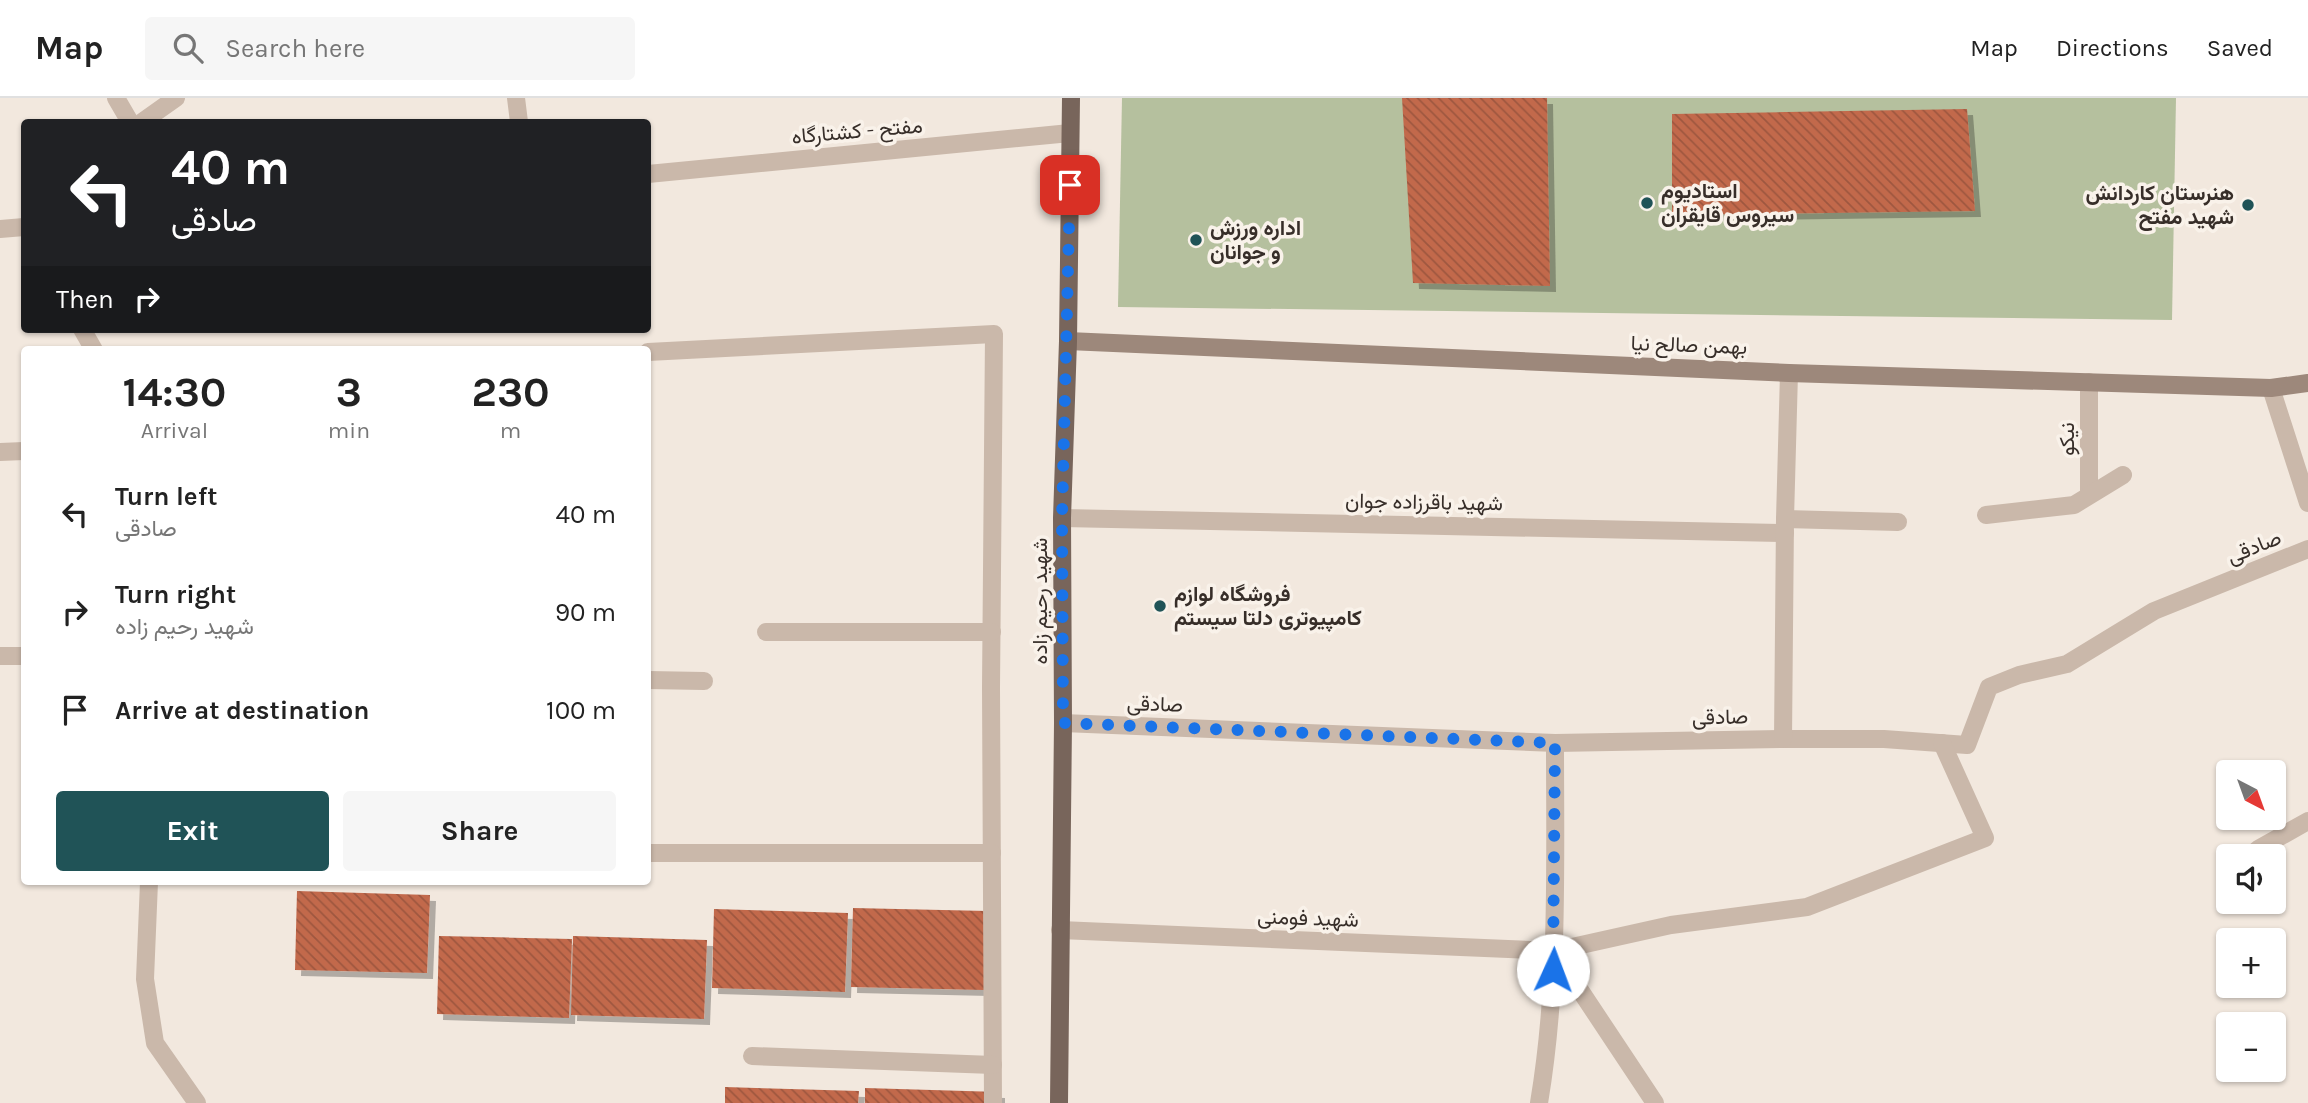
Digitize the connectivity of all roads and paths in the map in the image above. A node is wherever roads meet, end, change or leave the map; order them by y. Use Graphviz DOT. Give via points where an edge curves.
graph roads {
  1 [pos="116,98"];
  2 [pos="176,98"];
  3 [pos="516,98"];
  4 [pos="1071,98"];
  5 [pos="128,119"];
  6 [pos="146,119"];
  7 [pos="519,119"];
  8 [pos="1070,133"];
  9 [pos="651,174"];
  10 [pos="21,227"];
  11 [pos="0,229"];
  12 [pos="1068,341"];
  13 [pos="651,352"];
  14 [pos="1789,373"];
  15 [pos="2089,382"];
  16 [pos="2308,383"];
  17 [pos="2271,388"];
  18 [pos="21,451"];
  19 [pos="0,452"];
  20 [pos="2123,475"];
  21 [pos="2090,495"];
  22 [pos="2308,503"];
  23 [pos="1986,515"];
  24 [pos="1062,518"];
  25 [pos="1898,522"];
  26 [pos="1785,526"];
  27 [pos="2308,549"];
  28 [pos="766,632"];
  29 [pos="992,632"];
  30 [pos="0,656"];
  31 [pos="21,656"];
  32 [pos="651,680"];
  33 [pos="704,681"];
  34 [pos="1063,723"];
  35 [pos="1783,739"];
  36 [pos="1555,743"];
  37 [pos="1942,743"];
  38 [pos="2308,821"];
  39 [pos="2268,844"];
  40 [pos="651,853"];
  41 [pos="992,853"];
  42 [pos="149,885"];
  43 [pos="1060,930"];
  44 [pos="1554,951"];
  45 [pos="752,1056"];
  46 [pos="993,1065"];
  47 [pos="197,1103"];
  48 [pos="993,1103"];
  49 [pos="1059,1103"];
  50 [pos="1539,1103"];
  51 [pos="1655,1103"];
  1 -- 5 [label="street"];
  2 -- 6 [label="street"];
  3 -- 7 [label="street"];
  4 -- 8 [label="main road, شهید رحیم زاده"];
  8 -- 9 [label="street, مفتح - کشتارگاه"];
  8 -- 12 [label="main road, شهید رحیم زاده"];
  10 -- 11 [label="street"];
  12 -- 14 [label="street, بهمن صالح نیا"];
  12 -- 24 [label="main road, شهید رحیم زاده"];
  13 -- 29 [label="street" via="994,334"];
  14 -- 15 [label="street, بهمن صالح نیا"];
  14 -- 26 [label="street"];
  15 -- 17 [label="street, بهمن صالح نیا"];
  15 -- 21 [label="street, نیکو"];
  16 -- 17 [label="street, بهمن صالح نیا"];
  17 -- 22 [label="street"];
  18 -- 19 [label="street"];
  20 -- 21 [label="street"];
  21 -- 23 [label="street" via="2074,505"];
  24 -- 26 [label="street, شهید باقرزاده جوان"];
  24 -- 34 [label="main road, شهید رحیم زاده"];
  25 -- 26 [label="street, شهید باقرزاده جوان"];
  26 -- 35 [label="street"];
  27 -- 37 [label="street, صادقی" via="2154,611 2067,664 1989,687 1967,745"];
  28 -- 29 [label="street"];
  29 -- 41 [label="street"];
  30 -- 31 [label="street"];
  32 -- 33 [label="street"];
  34 -- 36 [label="street, صادقی"];
  34 -- 43 [label="main road, شهید رحیم زاده"];
  35 -- 36 [label="street, صادقی"];
  35 -- 37 [label="street, صادقی"];
  36 -- 44 [label="street"];
  37 -- 44 [label="street, شهید فومنی" via="1985,838 1807,907 1671,925"];
  38 -- 39 [label="street"];
  40 -- 41 [label="street"];
  41 -- 46 [label="street"];
  42 -- 47 [label="street" via="145,979 155,1043"];
  43 -- 44 [label="street, شهید فومنی"];
  43 -- 49 [label="main road, شهید رحیم زاده"];
  44 -- 50 [label="street"];
  44 -- 51 [label="street"];
  45 -- 46 [label="street"];
  46 -- 48 [label="street"];
}
